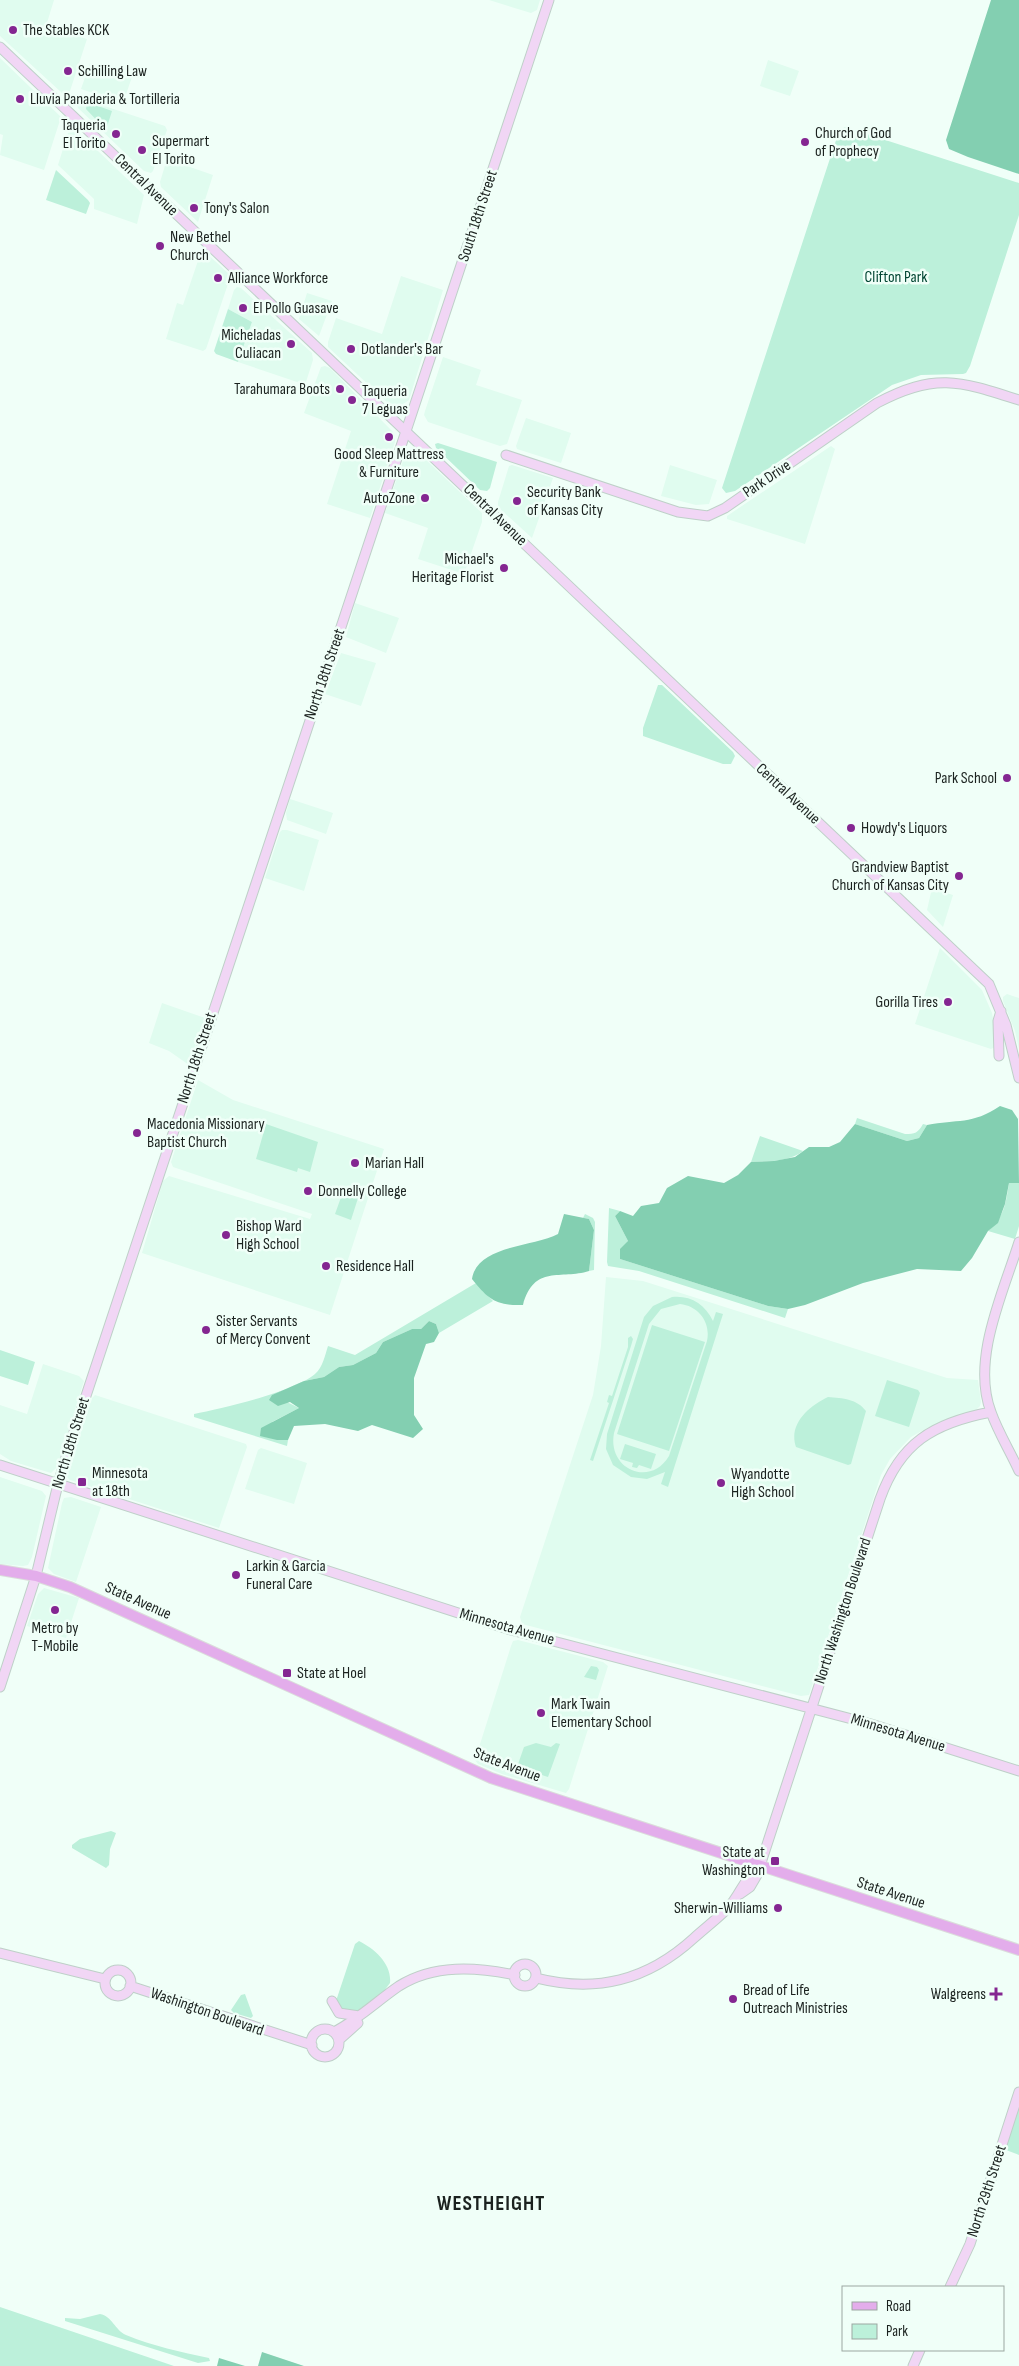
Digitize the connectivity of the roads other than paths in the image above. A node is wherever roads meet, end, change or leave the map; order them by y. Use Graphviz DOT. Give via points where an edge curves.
graph roads {
  1 [pos="550,0"];
  2 [pos="0,47"];
  3 [pos="1019,400"];
  4 [pos="408,432"];
  5 [pos="506,455"];
  6 [pos="1001,1011"];
  7 [pos="999,1056"];
  8 [pos="1019,1078"];
  9 [pos="1019,1242"];
  10 [pos="990,1412"];
  11 [pos="0,1466"];
  12 [pos="1019,1471"];
  13 [pos="58,1484"];
  14 [pos="0,1570"];
  15 [pos="36,1576"];
  16 [pos="0,1687"];
  17 [pos="812,1708"];
  18 [pos="1019,1771"];
  19 [pos="759,1866"];
  20 [pos="1019,1950"];
  21 [pos="0,1953"];
  22 [pos="515,1974"];
  23 [pos="536,1978"];
  24 [pos="105,1979"];
  25 [pos="130,1986"];
  26 [pos="332,2001"];
  27 [pos="362,2014"];
  28 [pos="314,2035"];
  29 [pos="336,2036"];
  30 [pos="284,2037"];
  31 [pos="312,2045"];
  32 [pos="1019,2092"];
  33 [pos="950,2286"];
  34 [pos="920,2351"];
  35 [pos="913,2366"];
  1 -- 4 [label="main road, South 18th Street"];
  2 -- 4 [label="main road, Central Avenue"];
  3 -- 5 [label="main road, Park Drive" via="968,384 926,384 901,390 877,403 725,508 708,516 678,512"];
  4 -- 6 [label="main road, Central Avenue" via="988,984"];
  4 -- 13 [label="main road, North 18th Street" via="158,1174"];
  6 -- 7 [label="main road" via="998,1020"];
  6 -- 8 [label="main road"];
  9 -- 10 [label="main road" via="986,1347 984,1376"];
  10 -- 12 [label="main road"];
  10 -- 17 [label="main road, North Washington Boulevard" via="957,1421 916,1441 892,1468"];
  11 -- 13 [label="main road, Minnesota Avenue"];
  13 -- 15 [label="main road, North 18th Street"];
  13 -- 17 [label="main road, Minnesota Avenue" via="511,1630"];
  14 -- 15 [label="main road, State Avenue"];
  15 -- 16 [label="main road, North 18th Street"];
  15 -- 19 [label="main road, State Avenue" via="105,1602 491,1778"];
  17 -- 18 [label="main road, Minnesota Avenue"];
  17 -- 19 [label="main road, North Washington Boulevard"];
  19 -- 20 [label="main road, State Avenue"];
  19 -- 23 [label="main road, North Washington Boulevard" via="751,1872 740,1894 721,1916 661,1963 608,1983 589,1986 563,1985"];
  21 -- 24 [label="main road"];
  22 -- 23 [label="main road" via="519,1984 525,1986"];
  22 -- 23 [label="main road" via="520,1966 527,1965 535,1971"];
  22 -- 27 [label="main road" via="474,1968 424,1975 398,1987"];
  24 -- 25 [label="main road" via="107,1990 115,1995 126,1992"];
  24 -- 25 [label="main road" via="112,1971 122,1970 130,1978"];
  25 -- 30 [label="main road, Washington Boulevard"];
  26 -- 27 [label="main road" via="339,2012"];
  27 -- 29 [label="main road" via="362,2020"];
  28 -- 29 [label="main road" via="323,2029"];
  28 -- 30 [label="main road, Washington Boulevard"];
  28 -- 31 [label="main road"];
  29 -- 31 [label="main road" via="336,2052 327,2057 317,2054"];
  30 -- 31 [label="main road, Washington Boulevard"];
  32 -- 33 [label="main road, North 29th Street" via="970,2244"];
  34 -- 35 [label="main road"];
}
